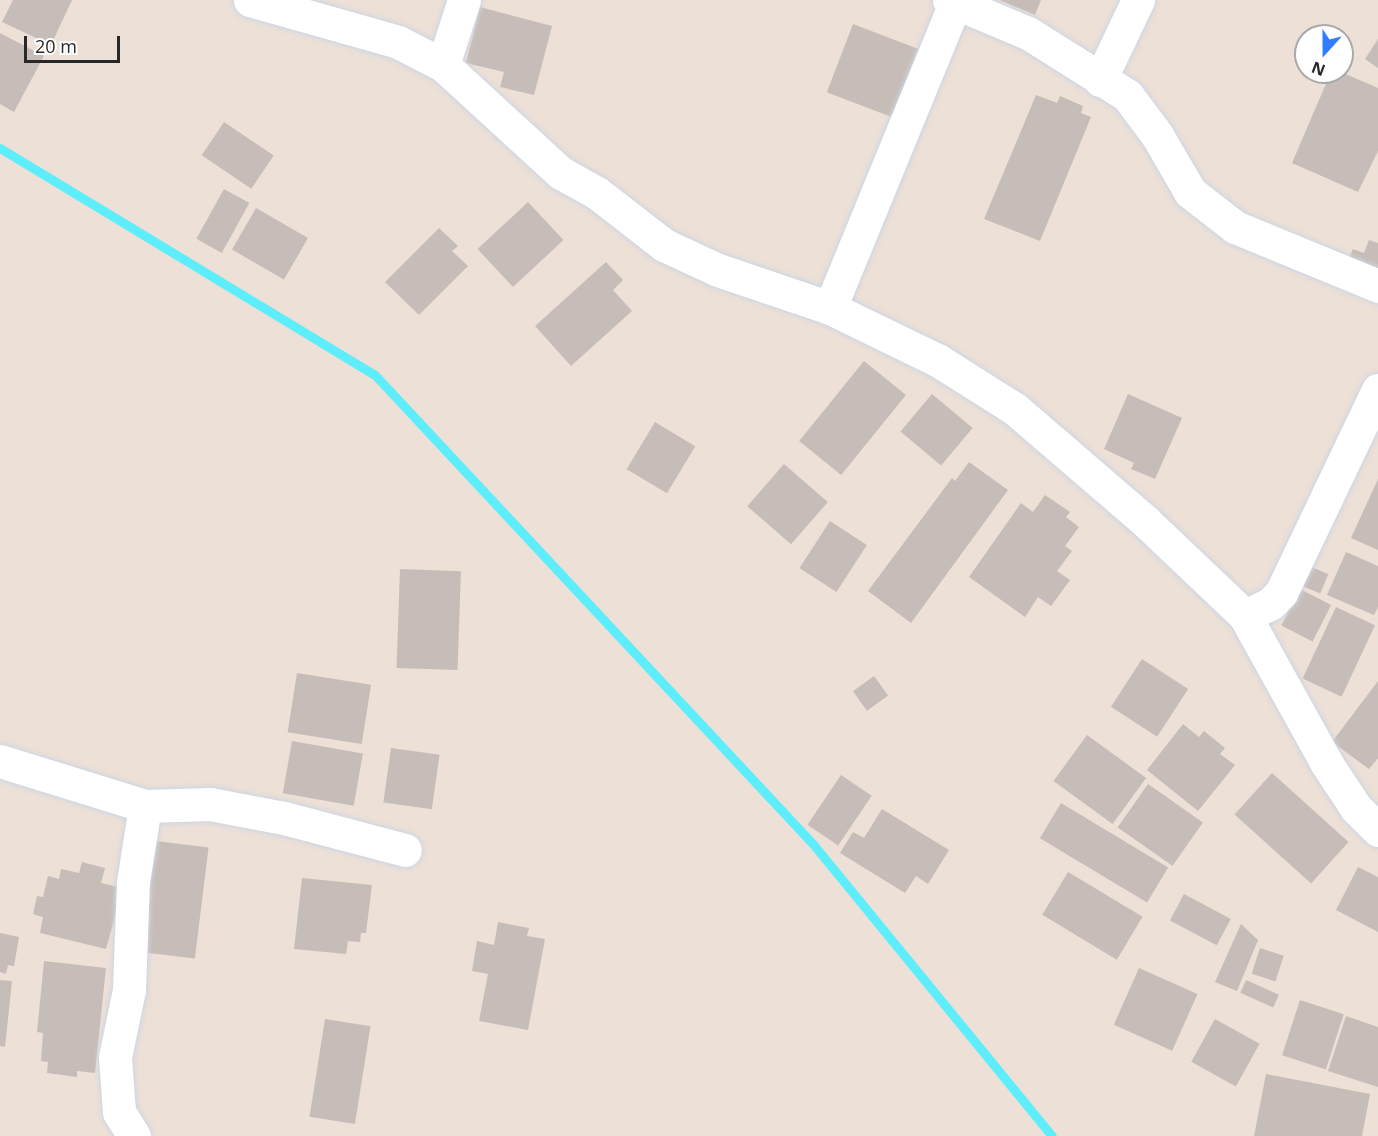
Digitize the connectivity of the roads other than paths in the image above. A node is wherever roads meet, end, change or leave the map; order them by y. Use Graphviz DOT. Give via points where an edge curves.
graph roads {
  1 [pos="250,0"];
  2 [pos="464,0"];
  3 [pos="1138,0"];
  4 [pos="952,1"];
  5 [pos="443,64"];
  6 [pos="1100,80"];
  7 [pos="1378,286"];
  8 [pos="830,308"];
  9 [pos="1378,390"];
  10 [pos="1245,616"];
  11 [pos="0,761"];
  12 [pos="145,806"];
  13 [pos="1378,830"];
  14 [pos="405,849"];
  15 [pos="134,1136"];
  1 -- 5 [label="street" via="398,42"];
  2 -- 5 [label="street"];
  3 -- 6 [label="street"];
  4 -- 6 [label="street" via="1028,33"];
  4 -- 8 [label="street"];
  5 -- 8 [label="street" via="561,173 597,193 664,245 718,270"];
  6 -- 7 [label="street" via="1127,95 1157,135 1190,192 1235,226"];
  8 -- 10 [label="street" via="939,361 1015,409 1145,521"];
  9 -- 10 [label="street" via="1281,593 1270,604"];
  10 -- 13 [label="street" via="1327,764 1356,808"];
  11 -- 12 [label="street"];
  12 -- 14 [label="street" via="210,804"];
  12 -- 15 [label="street" via="134,882 129,990 115,1057 119,1112"];
}
